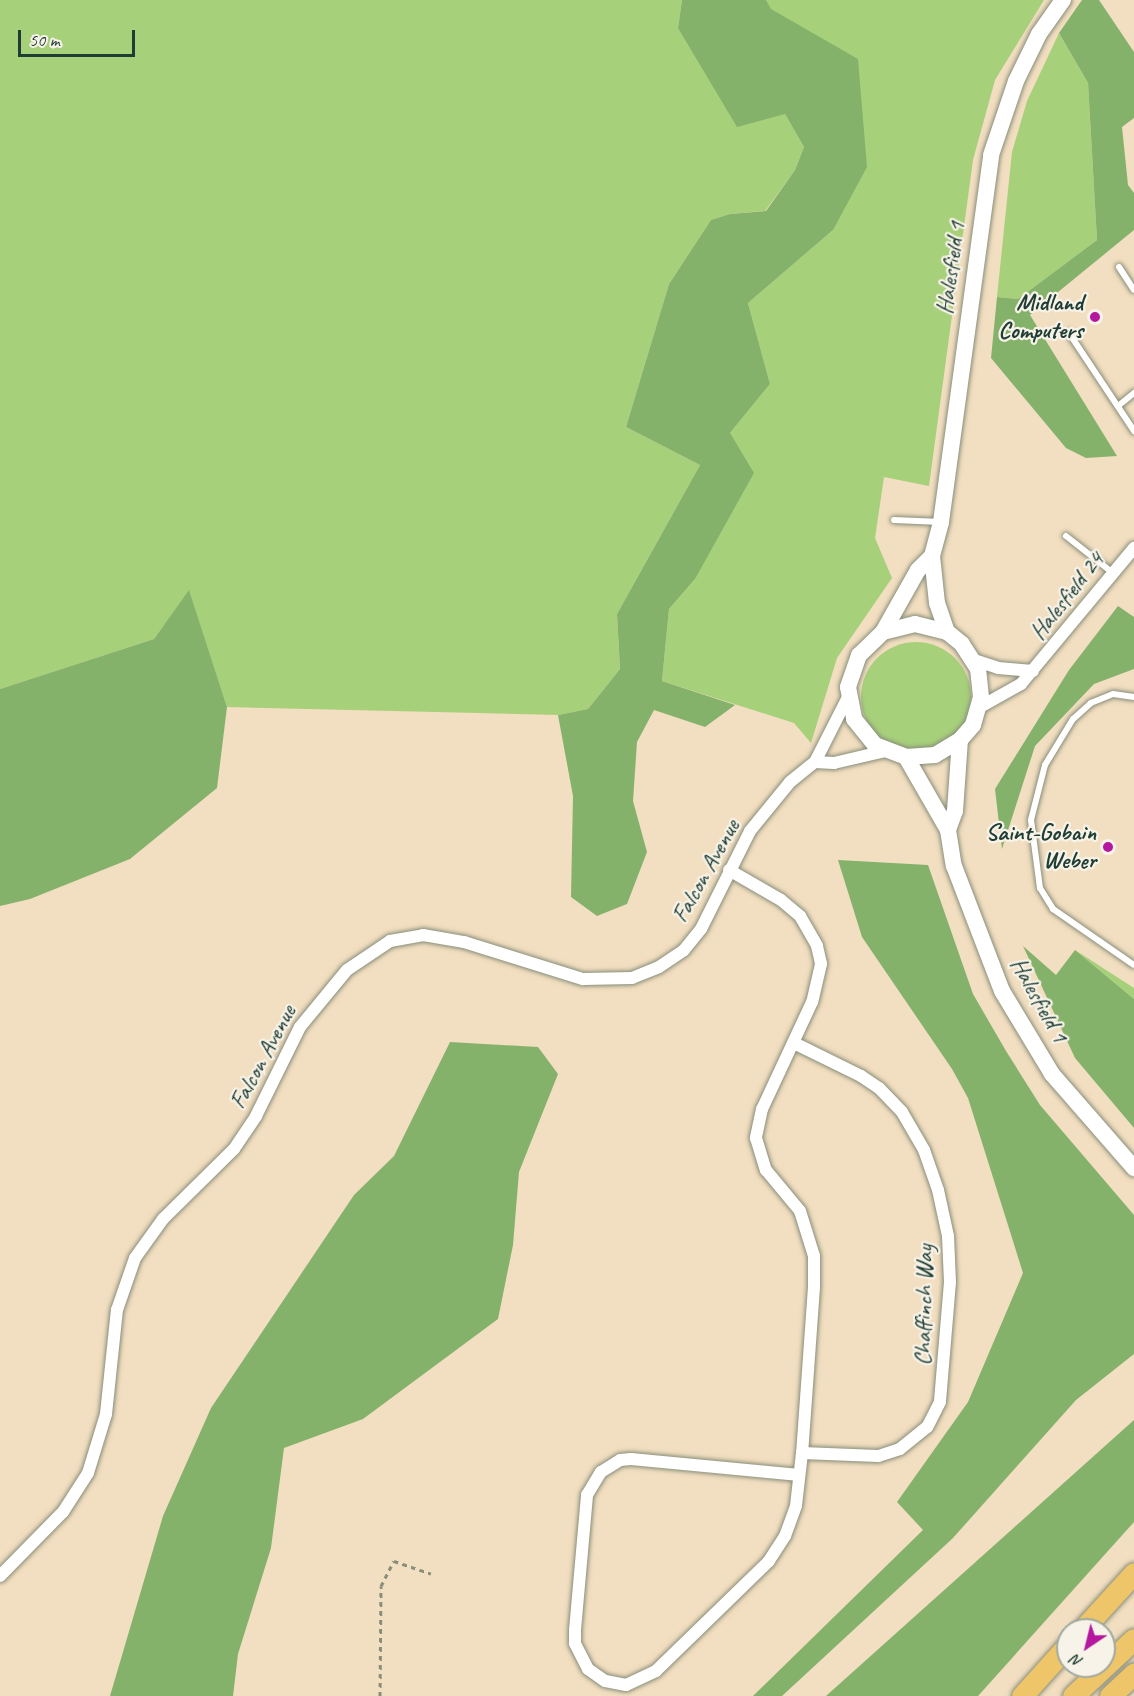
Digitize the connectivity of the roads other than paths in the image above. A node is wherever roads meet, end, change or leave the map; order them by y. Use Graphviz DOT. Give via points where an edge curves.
graph roads {
  1 [pos="1063,0"];
  2 [pos="1119,267"];
  3 [pos="1134,290"];
  4 [pos="1069,333"];
  5 [pos="1134,393"];
  6 [pos="1118,406"];
  7 [pos="1134,431"];
  8 [pos="894,520"];
  9 [pos="941,522"];
  10 [pos="1066,536"];
  11 [pos="1134,548"];
  12 [pos="932,556"];
  13 [pos="1113,573"];
  14 [pos="883,632"];
  15 [pos="947,632"];
  16 [pos="974,660"];
  17 [pos="1033,671"];
  18 [pos="1134,697"];
  19 [pos="849,698"];
  20 [pos="980,707"];
  21 [pos="960,740"];
  22 [pos="885,751"];
  23 [pos="906,757"];
  24 [pos="814,762"];
  25 [pos="948,830"];
  26 [pos="729,870"];
  27 [pos="1134,965"];
  28 [pos="794,1043"];
  29 [pos="1134,1168"];
  30 [pos="802,1453"];
  31 [pos="799,1475"];
  32 [pos="1134,1573"];
  33 [pos="0,1576"];
  34 [pos="1093,1618"];
  35 [pos="1134,1639"];
  36 [pos="1056,1658"];
  37 [pos="1134,1674"];
  38 [pos="1022,1696"];
  39 [pos="1073,1696"];
  40 [pos="1110,1696"];
  1 -- 9 [label="street, Halesfield 1" via="1039,34 1016,81 991,155"];
  2 -- 3 [label="lane"];
  4 -- 6 [label="lane"];
  5 -- 6 [label="lane"];
  6 -- 7 [label="lane"];
  8 -- 9 [label="lane"];
  9 -- 12 [label="street, Halesfield 1"];
  10 -- 13 [label="lane"];
  11 -- 13 [label="street, Halesfield 24"];
  12 -- 14 [label="street, Halesfield 1" via="918,570"];
  12 -- 15 [label="street, Halesfield 1" via="937,603"];
  13 -- 17 [label="street, Halesfield 24"];
  14 -- 15 [label="street, Halesfield 1" via="915,624"];
  14 -- 19 [label="street, Halesfield 1" via="859,655 850,675"];
  15 -- 16 [label="street, Halesfield 1"];
  16 -- 17 [label="street, Halesfield 24" via="998,668"];
  16 -- 20 [label="street, Halesfield 1" via="982,688"];
  17 -- 20 [label="street, Halesfield 24" via="1021,684"];
  18 -- 27 [label="lane" via="1113,694 1091,703 1073,719 1045,765 1030,820 1040,888 1053,909"];
  19 -- 22 [label="street, Halesfield 1" via="860,729"];
  19 -- 24 [label="street, Falcon Avenue"];
  20 -- 21 [label="street, Halesfield 1"];
  21 -- 23 [label="street, Halesfield 1" via="935,755"];
  21 -- 25 [label="street, Halesfield 1" via="955,811"];
  22 -- 23 [label="street, Halesfield 1"];
  22 -- 24 [label="street" via="834,763"];
  23 -- 25 [label="street, Halesfield 1"];
  24 -- 26 [label="street, Falcon Avenue" via="765,811"];
  25 -- 29 [label="street, Halesfield 1" via="954,866 1002,991 1052,1074"];
  26 -- 28 [label="street" via="782,900 800,916 817,946 821,964 818,983"];
  26 -- 33 [label="street, Falcon Avenue" via="711,913 684,950 632,978 583,979 464,942 423,935 390,941 347,970 300,1027 256,1116 234,1149 163,1219 135,1258 117,1310 106,1414 88,1473 57,1519"];
  28 -- 30 [label="street" via="762,1109 756,1138 766,1170 803,1218 814,1256"];
  28 -- 30 [label="street, Chaffinch Way" via="861,1076 902,1112 924,1150 938,1190 948,1236 950,1282 942,1394 927,1427 900,1449 878,1456"];
  30 -- 31 [label="street"];
  31 -- 31 [label="street" via="794,1515 769,1561 656,1671 626,1685 605,1681 588,1670 575,1643 575,1630 587,1495 602,1472 620,1460 631,1459"];
  32 -- 34 [label="highway"];
  35 -- 39 [label="highway"];
  36 -- 38 [label="highway"];
  37 -- 40 [label="highway"];
}
